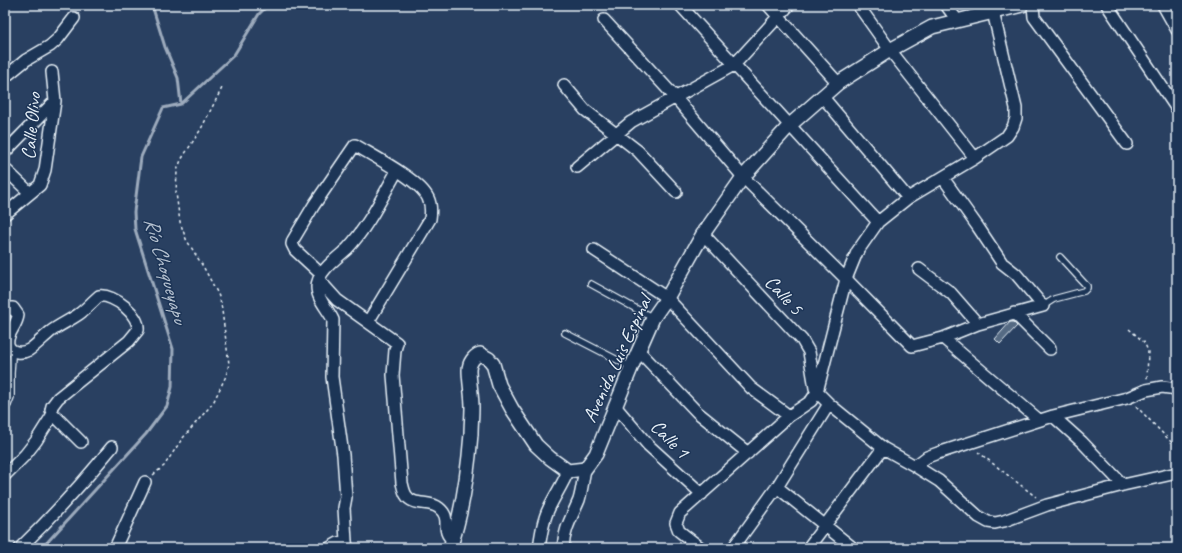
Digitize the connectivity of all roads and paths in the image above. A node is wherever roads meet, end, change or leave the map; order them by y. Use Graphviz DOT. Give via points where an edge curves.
graph roads {
  1 [pos="680,5"];
  2 [pos="768,5"];
  3 [pos="789,5"];
  4 [pos="858,5"];
  5 [pos="946,5"];
  6 [pos="1022,5"];
  7 [pos="1033,5"];
  8 [pos="1107,5"];
  9 [pos="1163,5"];
  10 [pos="993,12"];
  11 [pos="778,16"];
  12 [pos="74,18"];
  13 [pos="604,20"];
  14 [pos="957,20"];
  15 [pos="1177,30"];
  16 [pos="890,50"];
  17 [pos="734,65"];
  18 [pos="52,72"];
  19 [pos="5,77"];
  20 [pos="838,83"];
  21 [pos="564,85"];
  22 [pos="222,88"];
  23 [pos="822,96"];
  24 [pos="675,97"];
  25 [pos="55,101"];
  26 [pos="1177,109"];
  27 [pos="790,125"];
  28 [pos="616,134"];
  29 [pos="1127,144"];
  30 [pos="5,152"];
  31 [pos="975,158"];
  32 [pos="577,167"];
  33 [pos="5,169"];
  34 [pos="397,171"];
  35 [pos="743,177"];
  36 [pos="943,178"];
  37 [pos="676,192"];
  38 [pos="30,193"];
  39 [pos="908,198"];
  40 [pos="5,214"];
  41 [pos="878,222"];
  42 [pos="703,234"];
  43 [pos="594,250"];
  44 [pos="1060,257"];
  45 [pos="919,269"];
  46 [pos="320,277"];
  47 [pos="846,279"];
  48 [pos="591,284"];
  49 [pos="667,298"];
  50 [pos="1043,306"];
  51 [pos="5,312"];
  52 [pos="1014,313"];
  53 [pos="654,318"];
  54 [pos="368,322"];
  55 [pos="978,324"];
  56 [pos="1129,329"];
  57 [pos="565,333"];
  58 [pos="943,338"];
  59 [pos="1050,349"];
  60 [pos="14,351"];
  61 [pos="639,351"];
  62 [pos="631,368"];
  63 [pos="1177,389"];
  64 [pos="1146,390"];
  65 [pos="817,392"];
  66 [pos="1127,398"];
  67 [pos="829,404"];
  68 [pos="615,406"];
  69 [pos="5,408"];
  70 [pos="53,414"];
  71 [pos="788,416"];
  72 [pos="1053,416"];
  73 [pos="1039,420"];
  74 [pos="81,442"];
  75 [pos="967,443"];
  76 [pos="112,447"];
  77 [pos="883,448"];
  78 [pos="1177,448"];
  79 [pos="748,453"];
  80 [pos="915,466"];
  81 [pos="585,469"];
  82 [pos="568,471"];
  83 [pos="1177,473"];
  84 [pos="5,475"];
  85 [pos="145,482"];
  86 [pos="1123,485"];
  87 [pos="776,487"];
  88 [pos="702,494"];
  89 [pos="1047,506"];
  90 [pos="825,525"];
  91 [pos="347,544"];
  92 [pos="452,544"];
  93 [pos="20,548"];
  94 [pos="115,548"];
  95 [pos="329,548"];
  96 [pos="539,548"];
  97 [pos="563,548"];
  98 [pos="702,548"];
  99 [pos="733,548"];
  100 [pos="808,548"];
  101 [pos="853,548"];
  1 -- 17 [label="street"];
  2 -- 11 [label="street"];
  3 -- 11 [label="street"];
  4 -- 16 [label="street"];
  5 -- 14 [label="street"];
  6 -- 10 [label="street, Avenida Luis Espinal"];
  7 -- 29 [label="street" via="1034,17"];
  8 -- 26 [label="street"];
  9 -- 15 [label="street"];
  10 -- 14 [label="street, Avenida Luis Espinal"];
  10 -- 31 [label="street" via="1016,108 1016,118 1007,136"];
  11 -- 17 [label="street"];
  11 -- 20 [label="street"];
  12 -- 19 [label="street" via="50,46 26,60"];
  13 -- 24 [label="street"];
  14 -- 16 [label="street, Avenida Luis Espinal" via="932,27"];
  16 -- 20 [label="street, Avenida Luis Espinal"];
  16 -- 31 [label="street"];
  17 -- 24 [label="street"];
  17 -- 27 [label="street"];
  18 -- 25 [label="street, Calle Olivo"];
  20 -- 23 [label="street, Avenida Luis Espinal"];
  21 -- 28 [label="street" via="585,110"];
  22 -- 85 [label="path" via="202,129 181,160 177,171 176,193 180,222 186,239 221,303 229,364 213,403 164,466"];
  23 -- 27 [label="street, Avenida Luis Espinal"];
  23 -- 39 [label="street"];
  24 -- 28 [label="street" via="631,122"];
  24 -- 35 [label="street"];
  25 -- 30 [label="street"];
  25 -- 38 [label="street, Calle Olivo" via="45,170 40,185"];
  27 -- 35 [label="street, Avenida Luis Espinal"];
  27 -- 41 [label="street"];
  28 -- 32 [label="street"];
  28 -- 37 [label="street" via="638,151"];
  31 -- 36 [label="street"];
  33 -- 38 [label="street"];
  34 -- 46 [label="street" via="358,235"];
  34 -- 46 [label="street" via="355,145 292,240 295,250"];
  34 -- 54 [label="street" via="419,186 428,198 430,219"];
  35 -- 42 [label="street, Avenida Luis Espinal"];
  35 -- 47 [label="street"];
  36 -- 39 [label="street"];
  36 -- 50 [label="street" via="1002,263 1016,274"];
  38 -- 40 [label="street, Calle Olivo"];
  39 -- 41 [label="street"];
  41 -- 47 [label="street" via="857,252"];
  42 -- 49 [label="street, Avenida Luis Espinal"];
  42 -- 65 [label="street, Calle 5" via="802,340 809,352"];
  43 -- 49 [label="street"];
  44 -- 50 [label="lane" via="1087,288 1084,292 1054,299"];
  45 -- 55 [label="street" via="951,293"];
  46 -- 54 [label="street" via="337,300"];
  46 -- 91 [label="street" via="317,286 319,295 333,320 332,377 344,462"];
  47 -- 58 [label="street" via="912,346"];
  47 -- 65 [label="street"];
  48 -- 53 [label="lane"];
  49 -- 53 [label="street, Avenida Luis Espinal"];
  49 -- 71 [label="street" via="751,388"];
  50 -- 52 [label="street"];
  51 -- 60 [label="street" via="13,308 18,315 8,337 10,348"];
  52 -- 55 [label="street"];
  52 -- 59 [label="street"];
  53 -- 61 [label="street, Avenida Luis Espinal"];
  54 -- 92 [label="street" via="397,343 392,375 405,494 408,499 435,504 440,508 446,517 446,532"];
  55 -- 58 [label="street"];
  56 -- 64 [label="path" via="1144,342 1148,351"];
  57 -- 62 [label="lane"];
  58 -- 73 [label="street"];
  60 -- 69 [label="lane" via="11,398"];
  60 -- 70 [label="street" via="29,350 57,327 78,315 99,296 104,295 120,303 137,321 138,330 129,341 58,398 52,406"];
  61 -- 62 [label="street, Avenida Luis Espinal"];
  61 -- 79 [label="street" via="697,412"];
  62 -- 68 [label="street, Avenida Luis Espinal"];
  63 -- 64 [label="street" via="1162,387"];
  64 -- 66 [label="street"];
  65 -- 67 [label="street"];
  65 -- 71 [label="street" via="811,400"];
  66 -- 72 [label="street"];
  66 -- 78 [label="path"];
  67 -- 77 [label="street"];
  67 -- 87 [label="street"];
  68 -- 81 [label="street, Avenida Luis Espinal" via="596,454"];
  68 -- 88 [label="street, Calle 1" via="648,445"];
  70 -- 74 [label="street"];
  70 -- 84 [label="street" via="25,455"];
  71 -- 79 [label="street"];
  72 -- 73 [label="street"];
  72 -- 86 [label="street"];
  73 -- 75 [label="street"];
  75 -- 80 [label="street" via="927,457"];
  75 -- 89 [label="path"];
  76 -- 93 [label="street" via="88,477"];
  77 -- 80 [label="street"];
  77 -- 90 [label="street"];
  79 -- 88 [label="street"];
  80 -- 89 [label="street" via="939,481 988,522 1004,521"];
  81 -- 82 [label="street"];
  81 -- 97 [label="street" via="579,498 567,524"];
  82 -- 92 [label="street" via="536,445 512,409 499,384 493,364 489,359 477,355 469,370 472,406 465,494"];
  82 -- 96 [label="street" via="549,507"];
  83 -- 86 [label="street"];
  85 -- 94 [label="street"];
  86 -- 89 [label="street"];
  87 -- 90 [label="street"];
  87 -- 99 [label="street"];
  88 -- 98 [label="street" via="680,514 676,523 679,531"];
  90 -- 100 [label="street"];
  90 -- 101 [label="street"];
  91 -- 95 [label="street" via="338,543"];
}
